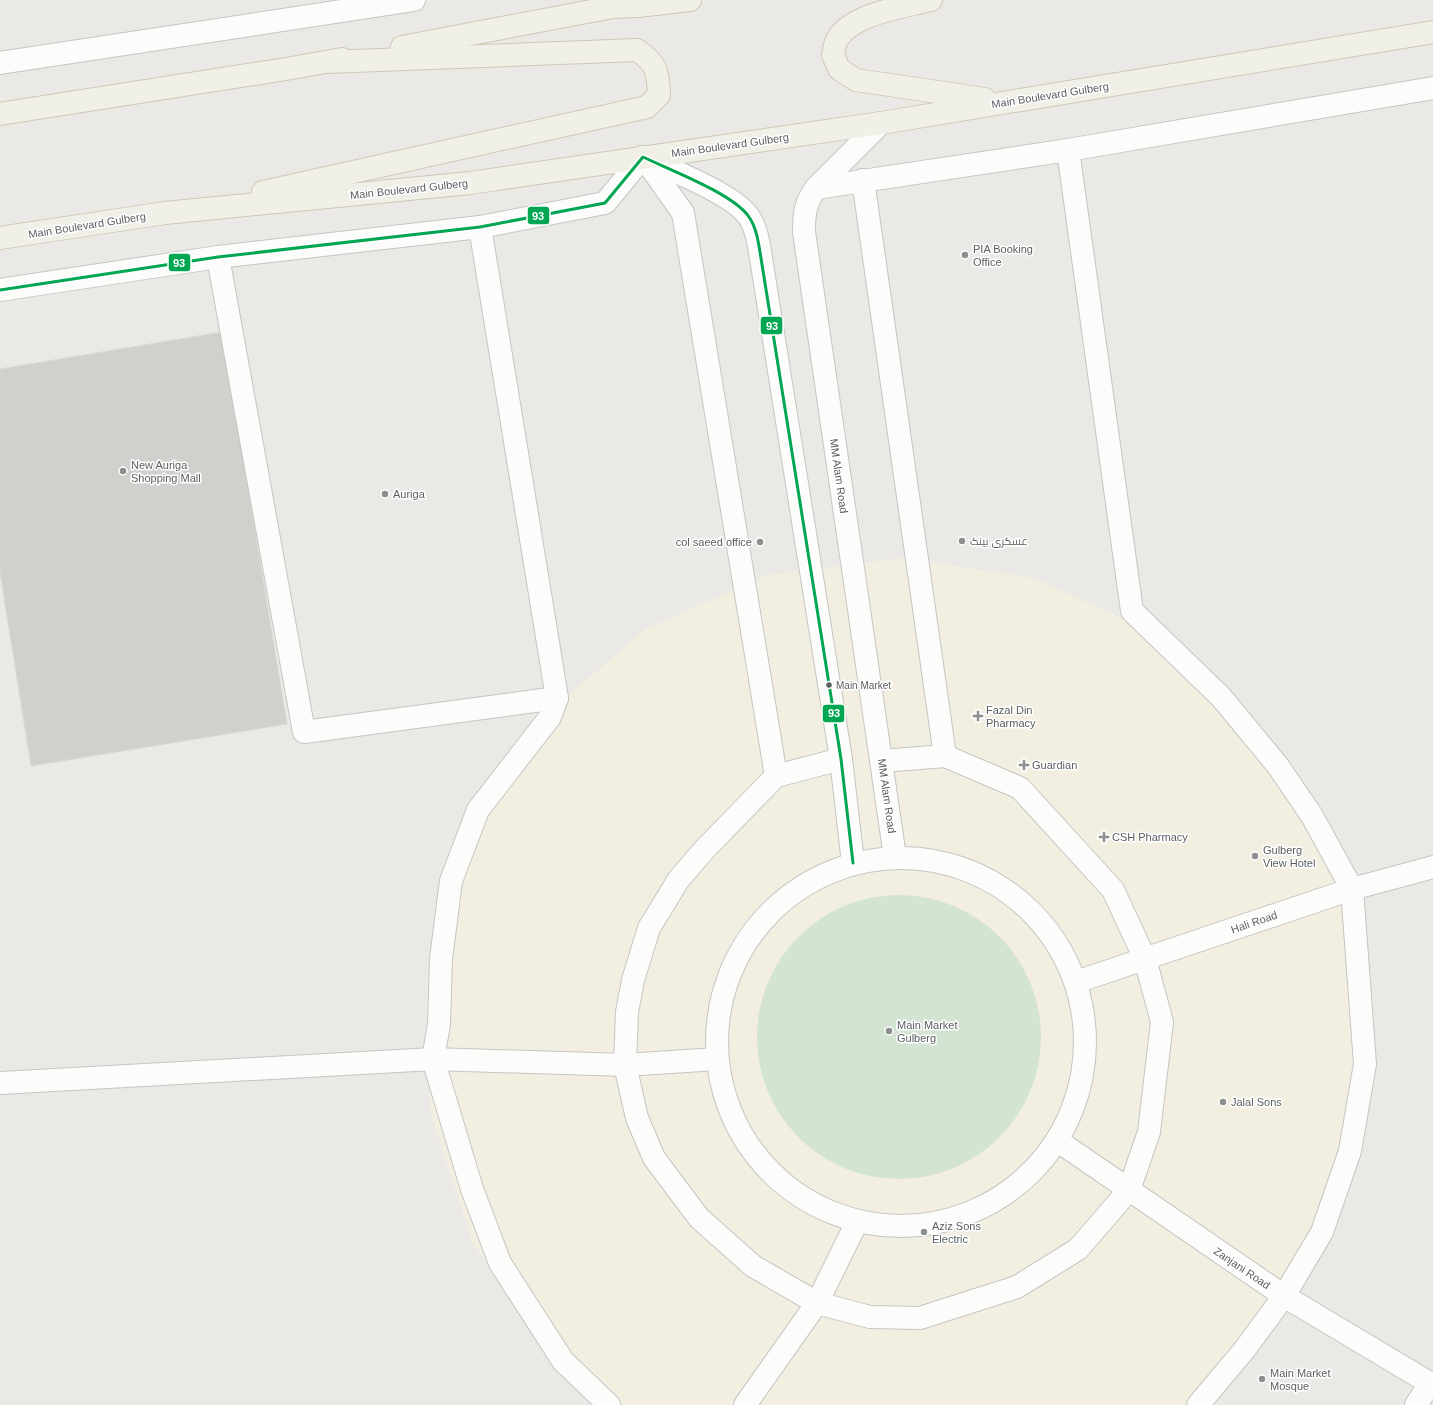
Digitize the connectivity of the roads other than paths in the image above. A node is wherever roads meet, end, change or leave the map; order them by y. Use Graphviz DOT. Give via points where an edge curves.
graph roads {
  1 [pos="414,0"];
  2 [pos="690,0"];
  3 [pos="931,0"];
  4 [pos="641,3"];
  5 [pos="610,4"];
  6 [pos="1433,32"];
  7 [pos="327,62"];
  8 [pos="0,64"];
  9 [pos="1433,88"];
  10 [pos="1006,102"];
  11 [pos="0,114"];
  12 [pos="881,123"];
  13 [pos="1068,150"];
  14 [pos="643,157"];
  15 [pos="863,180"];
  16 [pos="816,188"];
  17 [pos="165,213"];
  18 [pos="480,227"];
  19 [pos="0,238"];
  20 [pos="218,257"];
  21 [pos="0,290"];
  22 [pos="557,698"];
  23 [pos="945,756"];
  24 [pos="841,759"];
  25 [pos="882,761"];
  26 [pos="776,776"];
  27 [pos="895,857"];
  28 [pos="854,863"];
  29 [pos="1433,868"];
  30 [pos="1352,889"];
  31 [pos="1145,959"];
  32 [pos="1076,982"];
  33 [pos="433,1059"];
  34 [pos="717,1059"];
  35 [pos="625,1065"];
  36 [pos="0,1083"];
  37 [pos="1058,1141"];
  38 [pos="1129,1190"];
  39 [pos="856,1222"];
  40 [pos="1284,1296"];
  41 [pos="817,1303"];
  42 [pos="1432,1384"];
  43 [pos="609,1405"];
  44 [pos="745,1405"];
  45 [pos="1198,1405"];
  46 [pos="1416,1405"];
  1 -- 8 [label="street"];
  2 -- 4 [label="main road"];
  3 -- 10 [label="main road" via="853,22 838,38 833,55 839,69 856,80"];
  4 -- 5 [label="main road"];
  5 -- 7 [label="main road"];
  6 -- 10 [label="main road, Main Boulevard Gulberg"];
  7 -- 11 [label="main road"];
  7 -- 17 [label="main road" via="637,50 652,60 658,78 659,95 647,107"];
  9 -- 13 [label="street"];
  10 -- 12 [label="main road, Main Boulevard Gulberg"];
  12 -- 14 [label="main road, Main Boulevard Gulberg"];
  12 -- 16 [label="street, MM Alam Road"];
  13 -- 15 [label="street"];
  13 -- 30 [label="street" via="1132,610 1221,697 1278,766 1312,816"];
  14 -- 17 [label="main road, Main Boulevard Gulberg" via="470,183"];
  14 -- 18 [label="street" via="605,203"];
  14 -- 24 [label="street" via="736,203 749,217 756,232"];
  14 -- 26 [label="street" via="683,213"];
  15 -- 16 [label="street"];
  15 -- 23 [label="street"];
  16 -- 25 [label="street, MM Alam Road" via="807,200 804,232"];
  17 -- 19 [label="main road, Main Boulevard Gulberg"];
  18 -- 20 [label="street"];
  18 -- 22 [label="street"];
  20 -- 21 [label="street"];
  20 -- 22 [label="street" via="304,732"];
  22 -- 33 [label="street" via="550,717 478,810 451,881 441,959 439,1024"];
  23 -- 25 [label="street"];
  23 -- 31 [label="street" via="1020,788 1113,890"];
  24 -- 26 [label="street"];
  24 -- 28 [label="street"];
  25 -- 27 [label="street, MM Alam Road"];
  26 -- 35 [label="street" via="679,879 649,928 633,980 627,1012"];
  27 -- 28 [label="street"];
  27 -- 32 [label="street" via="942,862 986,878 1024,904 1055,940"];
  28 -- 34 [label="street" via="813,878 777,903 749,936 729,974 717,1016"];
  29 -- 30 [label="street, Hali Road"];
  30 -- 31 [label="street, Hali Road"];
  30 -- 40 [label="street" via="1365,1064 1362,1086 1350,1151 1322,1232"];
  31 -- 32 [label="street, Hali Road"];
  31 -- 38 [label="street" via="1162,1022 1149,1132"];
  32 -- 37 [label="street" via="1084,1014 1086,1047 1082,1080 1073,1112"];
  33 -- 35 [label="street"];
  33 -- 36 [label="street"];
  33 -- 43 [label="street" via="472,1189 500,1263 563,1361"];
  34 -- 35 [label="street"];
  34 -- 39 [label="street" via="730,1115 761,1163 804,1200"];
  35 -- 41 [label="street" via="637,1118 654,1158 699,1218 753,1266"];
  37 -- 38 [label="street, Zanjani Road"];
  37 -- 39 [label="street" via="1034,1171 1005,1197 970,1214 934,1225 902,1227"];
  38 -- 40 [label="street, Zanjani Road"];
  38 -- 41 [label="street" via="1078,1249 1017,1287 920,1318 870,1317"];
  39 -- 41 [label="street"];
  40 -- 42 [label="street, Zanjani Road"];
  40 -- 45 [label="street" via="1245,1349"];
  41 -- 44 [label="street"];
  42 -- 46 [label="street"];
}
